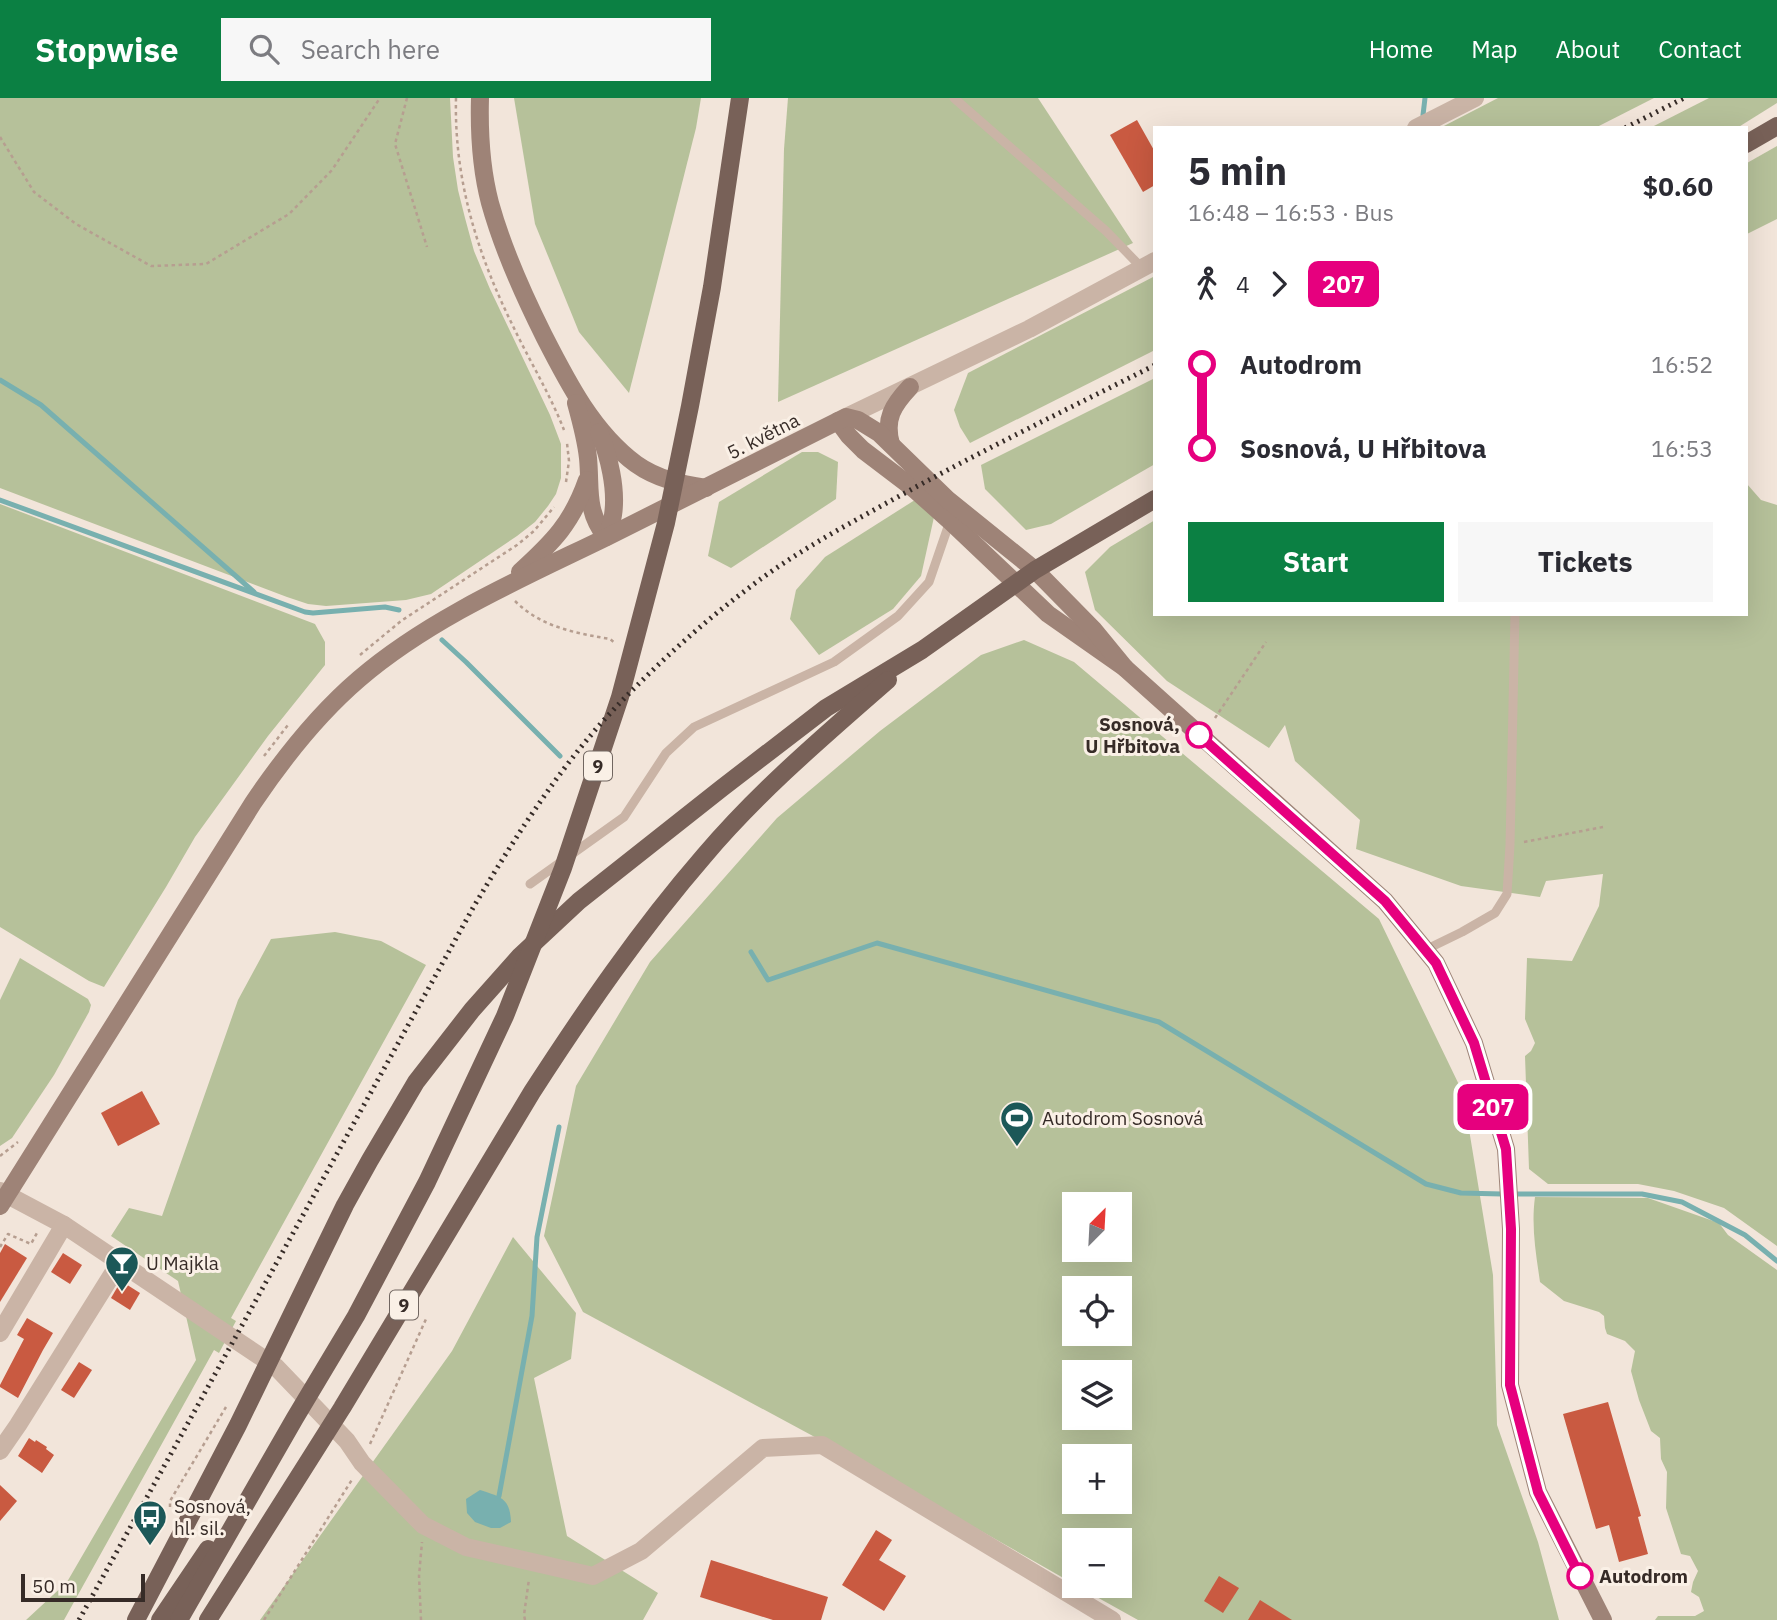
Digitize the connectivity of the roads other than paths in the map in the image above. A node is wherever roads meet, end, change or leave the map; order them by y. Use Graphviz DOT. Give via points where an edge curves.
graph roads {
  1 [pos="480,98"];
  2 [pos="740,98"];
  3 [pos="954,98"];
  4 [pos="1475,98"];
  5 [pos="1420,126"];
  6 [pos="1777,126"];
  7 [pos="1748,143"];
  8 [pos="1148,265"];
  9 [pos="910,387"];
  10 [pos="572,391"];
  11 [pos="842,419"];
  12 [pos="594,422"];
  13 [pos="891,444"];
  14 [pos="589,473"];
  15 [pos="706,488"];
  16 [pos="1153,500"];
  17 [pos="950,521"];
  18 [pos="606,537"];
  19 [pos="1035,570"];
  20 [pos="1015,583"];
  21 [pos="503,588"];
  22 [pos="1515,616"];
  23 [pos="922,650"];
  24 [pos="1125,668"];
  25 [pos="530,884"];
  26 [pos="1425,950"];
  27 [pos="3,1197"];
  28 [pos="64,1225"];
  29 [pos="120,1262"];
  30 [pos="0,1333"];
  31 [pos="295,1418"];
  32 [pos="0,1451"];
  33 [pos="1602,1619"];
  34 [pos="136,1620"];
  35 [pos="160,1620"];
  36 [pos="179,1620"];
  37 [pos="208,1620"];
  38 [pos="1112,1620"];
  1 -- 10 [label="street" via="481,154 497,225 531,310"];
  2 -- 31 [label="main road, 9" via="712,287 666,523 588,797 505,1016 461,1111 389,1255"];
  3 -- 8 [label="lane"];
  4 -- 5 [label="street"];
  6 -- 7 [label="main road"];
  8 -- 9 [label="street, 5. května"];
  9 -- 11 [label="street, 5. května"];
  9 -- 13 [label="street" via="890,418"];
  10 -- 12 [label="street"];
  10 -- 14 [label="street" via="584,431"];
  11 -- 13 [label="street" via="864,422"];
  11 -- 15 [label="street, 5. května"];
  11 -- 17 [label="street" via="849,436 863,450"];
  12 -- 15 [label="street" via="611,442 653,474"];
  12 -- 18 [label="street" via="606,452 613,491 613,516"];
  13 -- 19 [label="street" via="947,499"];
  14 -- 18 [label="street" via="591,510"];
  14 -- 21 [label="street" via="562,532"];
  15 -- 18 [label="street, 5. května"];
  16 -- 19 [label="main road, 9"];
  17 -- 20 [label="street"];
  17 -- 25 [label="lane" via="929,582 898,616 834,662 695,727 666,753 624,817"];
  18 -- 21 [label="street, 5. května"];
  19 -- 20 [label="main road, 9"];
  19 -- 24 [label="street"];
  20 -- 23 [label="main road, 9"];
  20 -- 24 [label="street" via="1048,614"];
  21 -- 27 [label="street, 5. května" via="392,653 338,698 299,739"];
  22 -- 26 [label="lane" via="1507,894 1495,913"];
  23 -- 34 [label="main road, 9" via="826,708 579,901 520,956 472,1010 416,1082 345,1205"];
  23 -- 37 [label="main road, 9" via="791,764 704,855 647,925 532,1092"];
  24 -- 26 [label="street" via="1385,901"];
  26 -- 33 [label="street" via="1436,963 1474,1043 1506,1149 1511,1229 1510,1385 1538,1492"];
  27 -- 28 [label="street"];
  28 -- 29 [label="street"];
  28 -- 30 [label="street"];
  29 -- 32 [label="street"];
  29 -- 38 [label="street" via="276,1367 423,1525 466,1547 593,1576 641,1551 762,1448 822,1445"];
  31 -- 35 [label="main road, 9"];
  31 -- 36 [label="main road, 9"];
}
